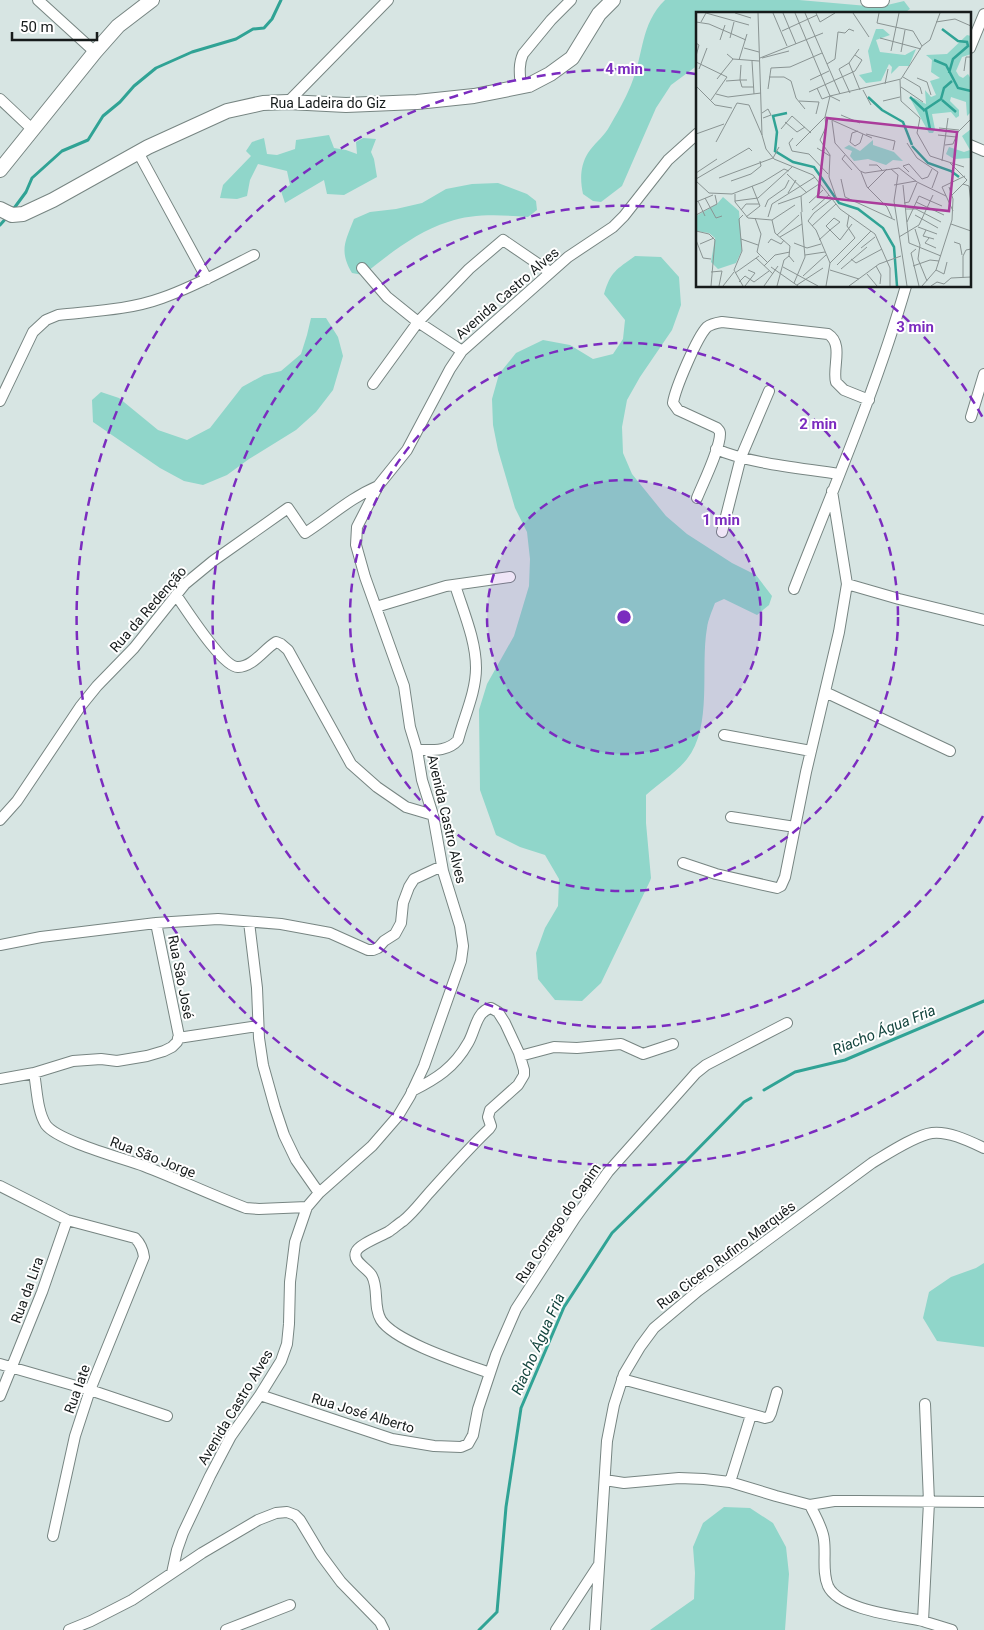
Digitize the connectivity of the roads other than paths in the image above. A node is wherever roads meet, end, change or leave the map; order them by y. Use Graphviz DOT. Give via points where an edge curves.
graph roads {
  1 [pos="38,0"];
  2 [pos="152,0"];
  3 [pos="388,0"];
  4 [pos="571,0"];
  5 [pos="613,0"];
  6 [pos="868,0"];
  7 [pos="882,0"];
  8 [pos="984,14"];
  9 [pos="972,43"];
  10 [pos="95,52"];
  11 [pos="521,88"];
  12 [pos="0,99"];
  13 [pos="288,102"];
  14 [pos="33,130"];
  15 [pos="696,135"];
  16 [pos="972,146"];
  17 [pos="984,151"];
  18 [pos="139,154"];
  19 [pos="0,170"];
  20 [pos="6,212"];
  21 [pos="254,255"];
  22 [pos="362,268"];
  23 [pos="550,272"];
  24 [pos="207,279"];
  25 [pos="905,288"];
  26 [pos="418,322"];
  27 [pos="462,350"];
  28 [pos="984,374"];
  29 [pos="373,384"];
  30 [pos="769,390"];
  31 [pos="868,400"];
  32 [pos="0,401"];
  33 [pos="971,417"];
  34 [pos="716,449"];
  35 [pos="741,457"];
  36 [pos="839,474"];
  37 [pos="378,486"];
  38 [pos="832,490"];
  39 [pos="697,498"];
  40 [pos="722,532"];
  41 [pos="510,577"];
  42 [pos="847,584"];
  43 [pos="455,585"];
  44 [pos="794,589"];
  45 [pos="176,595"];
  46 [pos="376,606"];
  47 [pos="984,620"];
  48 [pos="825,692"];
  49 [pos="724,735"];
  50 [pos="417,750"];
  51 [pos="811,751"];
  52 [pos="950,751"];
  53 [pos="433,814"];
  54 [pos="731,817"];
  55 [pos="0,820"];
  56 [pos="795,827"];
  57 [pos="683,863"];
  58 [pos="442,866"];
  59 [pos="156,922"];
  60 [pos="249,922"];
  61 [pos="0,946"];
  62 [pos="787,1023"];
  63 [pos="258,1026"];
  64 [pos="178,1038"];
  65 [pos="674,1044"];
  66 [pos="520,1056"];
  67 [pos="34,1073"];
  68 [pos="0,1079"];
  69 [pos="412,1091"];
  70 [pos="984,1148"];
  71 [pos="0,1186"];
  72 [pos="319,1193"];
  73 [pos="307,1207"];
  74 [pos="67,1220"];
  75 [pos="0,1364"];
  76 [pos="11,1366"];
  77 [pos="490,1373"];
  78 [pos="622,1379"];
  79 [pos="90,1390"];
  80 [pos="777,1392"];
  81 [pos="0,1396"];
  82 [pos="260,1396"];
  83 [pos="925,1404"];
  84 [pos="751,1415"];
  85 [pos="167,1416"];
  86 [pos="460,1447"];
  87 [pos="605,1480"];
  88 [pos="730,1482"];
  89 [pos="929,1502"];
  90 [pos="984,1502"];
  91 [pos="810,1505"];
  92 [pos="54,1536"];
  93 [pos="599,1566"];
  94 [pos="172,1573"];
  95 [pos="290,1605"];
  96 [pos="923,1622"];
  97 [pos="382,1626"];
  98 [pos="69,1630"];
  99 [pos="226,1630"];
  100 [pos="556,1630"];
  101 [pos="595,1630"];
  102 [pos="952,1630"];
  1 -- 10 [label="street"];
  2 -- 10 [label="street" via="118,26"];
  3 -- 13 [label="street"];
  4 -- 11 [label="street" via="550,20 524,54 520,68"];
  5 -- 11 [label="street, Rua Ladeira do Giz" via="599,14 572,58 538,82"];
  6 -- 7 [label="street"];
  8 -- 9 [label="street"];
  10 -- 14 [label="street"];
  11 -- 13 [label="street, Rua Ladeira do Giz" via="390,104 346,106"];
  12 -- 14 [label="street"];
  13 -- 18 [label="street, Rua Ladeira do Giz" via="263,103 227,112"];
  14 -- 19 [label="street"];
  15 -- 23 [label="street, Avenida Castro Alves" via="668,160 613,227"];
  16 -- 17 [label="street"];
  18 -- 20 [label="street, Rua Ladeira do Giz" via="23,214"];
  18 -- 24 [label="street"];
  21 -- 24 [label="street"];
  22 -- 26 [label="street" via="387,297"];
  23 -- 26 [label="street" via="503,240 469,269"];
  23 -- 27 [label="street, Avenida Castro Alves"];
  24 -- 32 [label="street" via="138,305 58,315 46,320 33,332"];
  25 -- 31 [label="street"];
  26 -- 27 [label="street"];
  26 -- 29 [label="street"];
  27 -- 37 [label="street, Avenida Castro Alves" via="407,450"];
  28 -- 33 [label="street"];
  30 -- 35 [label="street"];
  31 -- 34 [label="street" via="844,390 836,382 835,340 828,334 722,322 710,325 702,333 676,390 673,404 678,410 717,428 720,436"];
  31 -- 36 [label="street"];
  34 -- 35 [label="street"];
  34 -- 39 [label="street"];
  35 -- 36 [label="street"];
  35 -- 40 [label="street"];
  36 -- 38 [label="street"];
  37 -- 45 [label="street, Rua da Redenção" via="344,504 305,533 288,508 213,561"];
  37 -- 46 [label="street, Avenida Castro Alves" via="357,527 356,545"];
  38 -- 42 [label="street"];
  38 -- 44 [label="street"];
  41 -- 43 [label="street"];
  42 -- 47 [label="street"];
  42 -- 48 [label="street"];
  43 -- 46 [label="street"];
  43 -- 50 [label="street" via="473,644 475,681 454,745"];
  45 -- 53 [label="street" via="230,665 244,666 276,642 288,650 351,764 406,807"];
  45 -- 55 [label="street, Rua da Redenção" via="134,648 80,707"];
  46 -- 50 [label="street, Avenida Castro Alves" via="404,686"];
  48 -- 51 [label="street"];
  48 -- 52 [label="street"];
  49 -- 51 [label="street"];
  50 -- 53 [label="street, Avenida Castro Alves"];
  51 -- 56 [label="street"];
  53 -- 58 [label="street, Avenida Castro Alves"];
  54 -- 56 [label="street"];
  56 -- 57 [label="street" via="785,876 777,888"];
  58 -- 60 [label="street" via="414,879 403,903 401,923 395,934 373,950 330,933"];
  58 -- 69 [label="street, Avenida Castro Alves" via="460,926 461,962"];
  59 -- 60 [label="street" via="218,919"];
  59 -- 61 [label="street" via="41,937"];
  59 -- 64 [label="street, Rua São José"];
  60 -- 63 [label="street"];
  62 -- 77 [label="street, Rua Corrego do Capim" via="696,1073 608,1172 516,1309"];
  63 -- 64 [label="street"];
  63 -- 72 [label="street" via="264,1065 284,1136"];
  64 -- 67 [label="street" via="172,1047 147,1056 117,1061 73,1061"];
  65 -- 66 [label="street" via="643,1054 621,1044 554,1047"];
  66 -- 69 [label="street" via="498,1012 486,1009 481,1013 468,1044 450,1067"];
  66 -- 77 [label="street" via="524,1075 518,1085 490,1110 490,1129 406,1218 355,1254 373,1278 378,1312 386,1326 424,1348"];
  67 -- 68 [label="street"];
  67 -- 73 [label="street, Rua São Jorge" via="41,1114 55,1133 246,1208"];
  69 -- 72 [label="street, Avenida Castro Alves" via="398,1116 372,1146"];
  70 -- 78 [label="street, Rua Cicero Rufino Marquês" via="946,1134 931,1133 872,1163 671,1313 654,1328"];
  71 -- 74 [label="street"];
  72 -- 73 [label="street, Avenida Castro Alves"];
  73 -- 82 [label="street, Avenida Castro Alves" via="295,1242 287,1344 281,1361"];
  74 -- 76 [label="street, Rua da Lira" via="31,1322"];
  74 -- 79 [label="street, Rua Iate" via="135,1238 144,1257"];
  75 -- 76 [label="street"];
  76 -- 79 [label="street"];
  76 -- 81 [label="street, Rua da Lira"];
  77 -- 86 [label="street, Rua Corrego do Capim" via="473,1435 468,1444"];
  78 -- 84 [label="street"];
  78 -- 87 [label="street, Rua Cicero Rufino Marquês" via="607,1441"];
  79 -- 85 [label="street"];
  79 -- 92 [label="street, Rua Iate" via="75,1436"];
  80 -- 84 [label="street" via="769,1417"];
  82 -- 86 [label="street, Rua José Alberto" via="392,1439"];
  82 -- 94 [label="street, Avenida Castro Alves" via="231,1436 210,1476 183,1533"];
  83 -- 89 [label="street"];
  84 -- 88 [label="street"];
  87 -- 88 [label="street" via="624,1483 679,1478"];
  87 -- 93 [label="street, Rua Cicero Rufino Marquês"];
  88 -- 91 [label="street"];
  89 -- 90 [label="street"];
  89 -- 91 [label="street" via="842,1501"];
  89 -- 96 [label="street"];
  91 -- 96 [label="street" via="824,1537 826,1576 832,1592 858,1607"];
  93 -- 100 [label="street"];
  93 -- 101 [label="street, Rua Cicero Rufino Marquês"];
  94 -- 97 [label="street" via="258,1520 287,1512 300,1520 320,1555"];
  94 -- 98 [label="street" via="132,1600"];
  95 -- 99 [label="street"];
  96 -- 102 [label="street"];
}
